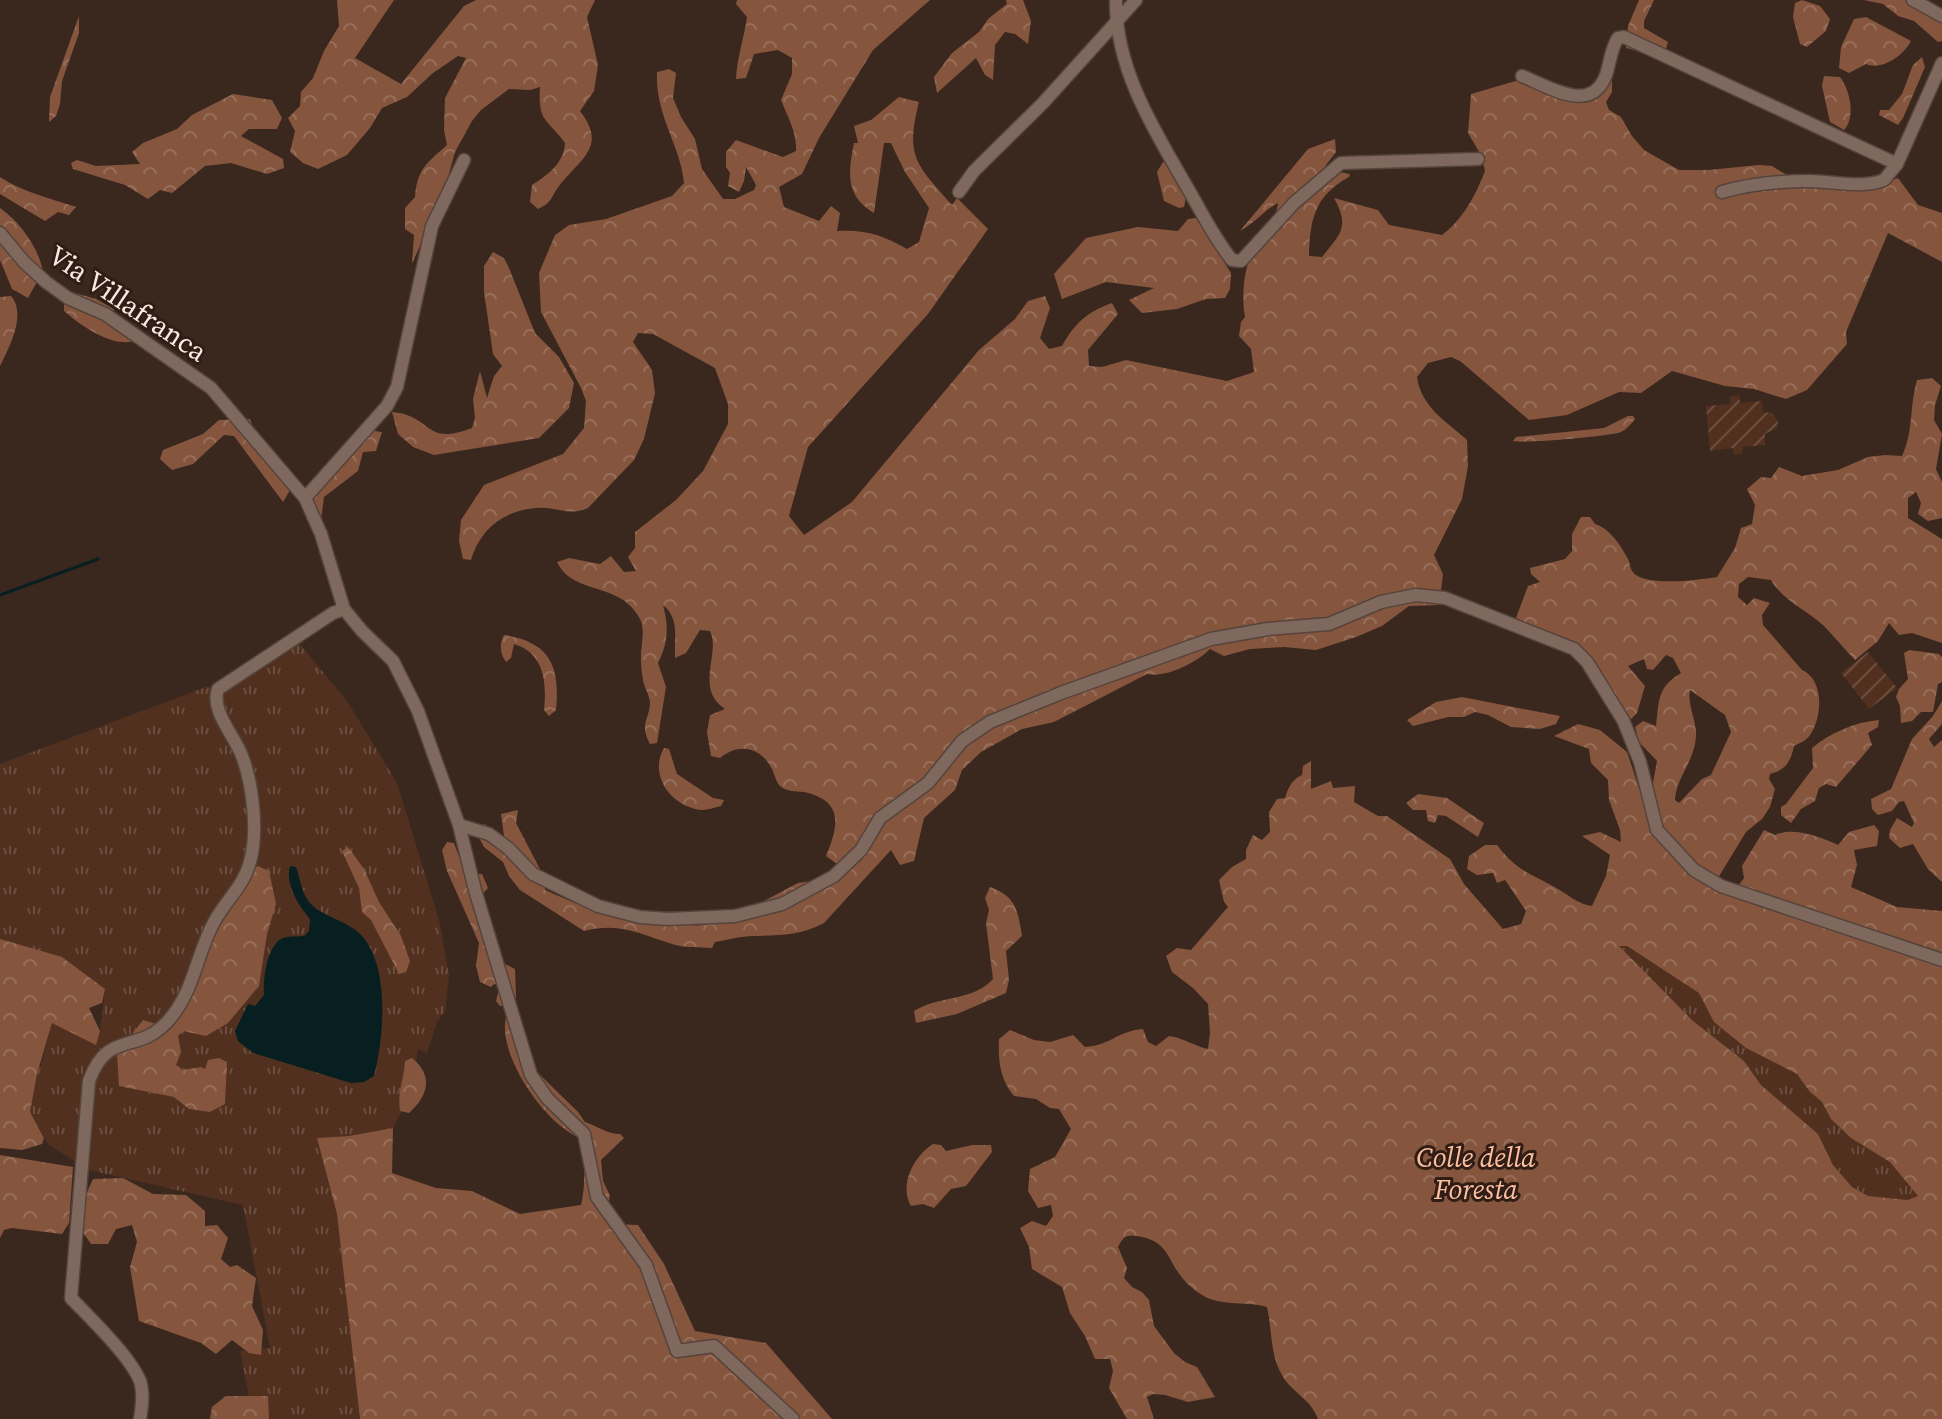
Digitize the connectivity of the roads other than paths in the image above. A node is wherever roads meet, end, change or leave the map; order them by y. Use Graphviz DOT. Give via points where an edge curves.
graph roads {
  1 [pos="1116,0"];
  2 [pos="1136,0"];
  3 [pos="1913,0"];
  4 [pos="1942,16"];
  5 [pos="1116,23"];
  6 [pos="1942,63"];
  7 [pos="1522,76"];
  8 [pos="1478,159"];
  9 [pos="464,160"];
  10 [pos="1897,164"];
  11 [pos="959,192"];
  12 [pos="1722,192"];
  13 [pos="0,233"];
  14 [pos="305,498"];
  15 [pos="344,609"];
  16 [pos="459,825"];
  17 [pos="1942,960"];
  18 [pos="140,1419"];
  19 [pos="793,1419"];
  1 -- 5 [label="street"];
  2 -- 5 [label="street"];
  3 -- 4 [label="street"];
  5 -- 8 [label="street" via="1137,94 1162,147 1232,260 1241,261 1294,203 1341,163"];
  5 -- 11 [label="street"];
  6 -- 10 [label="street"];
  7 -- 10 [label="street" via="1581,98 1589,96 1604,79 1614,44 1624,37"];
  9 -- 14 [label="street" via="432,226 397,387 387,406"];
  10 -- 12 [label="street" via="1876,183 1784,182"];
  13 -- 14 [label="street, Via Villafranca" via="46,282 105,314 211,388"];
  14 -- 15 [label="street, Via Villafranca"];
  15 -- 16 [label="street, Via Villafranca" via="393,661 418,711"];
  15 -- 18 [label="street" via="218,689 217,705 241,753 252,792 249,868 213,923 186,995 171,1018 156,1034 103,1054 89,1081 71,1298 140,1382"];
  16 -- 17 [label="street" via="489,834 533,874 598,906 640,917 735,916 782,904 834,876 861,850 880,818 928,783 962,741 990,722 1211,639 1329,624 1381,602 1416,595 1445,598 1574,649 1587,662 1628,734 1657,830 1694,870 1721,886"];
  16 -- 19 [label="street, Via Villafranca" via="531,1075 584,1134 597,1197 646,1265 677,1351 714,1346"];
}
